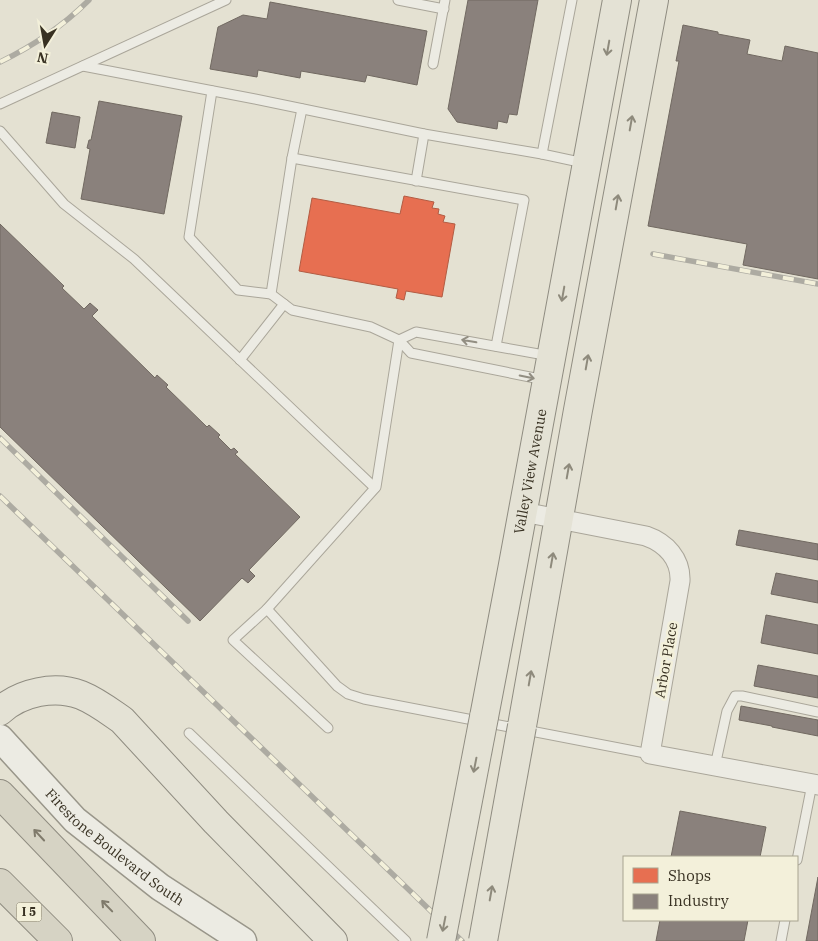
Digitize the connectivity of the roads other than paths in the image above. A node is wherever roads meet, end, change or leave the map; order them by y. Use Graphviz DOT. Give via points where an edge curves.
graph roads {
  1 [pos="226,0"];
  2 [pos="398,0"];
  3 [pos="572,0"];
  4 [pos="617,0"];
  5 [pos="654,0"];
  6 [pos="445,4"];
  7 [pos="433,64"];
  8 [pos="83,66"];
  9 [pos="212,91"];
  10 [pos="0,104"];
  11 [pos="302,109"];
  12 [pos="0,131"];
  13 [pos="424,134"];
  14 [pos="542,154"];
  15 [pos="292,158"];
  16 [pos="587,164"];
  17 [pos="416,181"];
  18 [pos="271,294"];
  19 [pos="284,304"];
  20 [pos="399,340"];
  21 [pos="496,346"];
  22 [pos="240,360"];
  23 [pos="549,369"];
  24 [pos="376,488"];
  25 [pos="523,512"];
  26 [pos="559,519"];
  27 [pos="267,609"];
  28 [pos="0,710"];
  29 [pos="818,712"];
  30 [pos="328,728"];
  31 [pos="189,732"];
  32 [pos="0,738"];
  33 [pos="650,754"];
  34 [pos="716,766"];
  35 [pos="815,784"];
  36 [pos="0,794"];
  37 [pos="798,856"];
  38 [pos="0,883"];
  39 [pos="785,921"];
  40 [pos="58,941"];
  41 [pos="141,941"];
  42 [pos="243,941"];
  43 [pos="333,941"];
  44 [pos="406,941"];
  45 [pos="441,941"];
  46 [pos="483,941"];
  47 [pos="781,941"];
  1 -- 8 [label="lane"];
  2 -- 6 [label="lane"];
  3 -- 14 [label="lane"];
  4 -- 16 [label="main road, Valley View Avenue, one-way"];
  26 -- 5 [label="main road, one-way"];
  6 -- 7 [label="lane"];
  8 -- 9 [label="lane"];
  8 -- 10 [label="lane"];
  9 -- 11 [label="lane"];
  9 -- 18 [label="lane" via="189,238 238,290"];
  11 -- 13 [label="lane"];
  11 -- 15 [label="lane"];
  12 -- 22 [label="lane" via="64,204 134,259"];
  13 -- 14 [label="lane"];
  13 -- 17 [label="lane"];
  14 -- 16 [label="lane"];
  15 -- 17 [label="lane"];
  15 -- 18 [label="lane"];
  16 -- 23 [label="main road, Valley View Avenue, one-way"];
  17 -- 21 [label="lane" via="524,200"];
  18 -- 19 [label="lane"];
  19 -- 20 [label="lane" via="292,310 371,327"];
  19 -- 22 [label="lane"];
  21 -- 20 [label="lane, one-way" via="416,332"];
  20 -- 23 [label="lane, one-way" via="411,353"];
  20 -- 24 [label="lane"];
  21 -- 23 [label="lane"];
  22 -- 24 [label="lane"];
  23 -- 25 [label="main road, Valley View Avenue"];
  24 -- 27 [label="lane"];
  25 -- 26 [label="street, Arbor Place"];
  25 -- 45 [label="main road, Valley View Avenue, one-way, bridge"];
  26 -- 33 [label="street, Arbor Place" via="653,539 670,551 678,566 680,581"];
  46 -- 26 [label="main road, one-way, bridge"];
  27 -- 30 [label="lane" via="234,640"];
  27 -- 33 [label="lane" via="348,694 364,700"];
  28 -- 43 [label="main road" via="33,693 54,690 81,695 104,707 122,720"];
  29 -- 34 [label="lane" via="735,696 728,711"];
  31 -- 44 [label="lane"];
  32 -- 42 [label="street, Firestone Boulevard South" via="75,820 160,887"];
  33 -- 34 [label="street"];
  34 -- 35 [label="street"];
  35 -- 37 [label="lane"];
  41 -- 36 [label="highway, one-way"];
  38 -- 40 [label="highway, I 5"];
  39 -- 47 [label="lane"];
}
